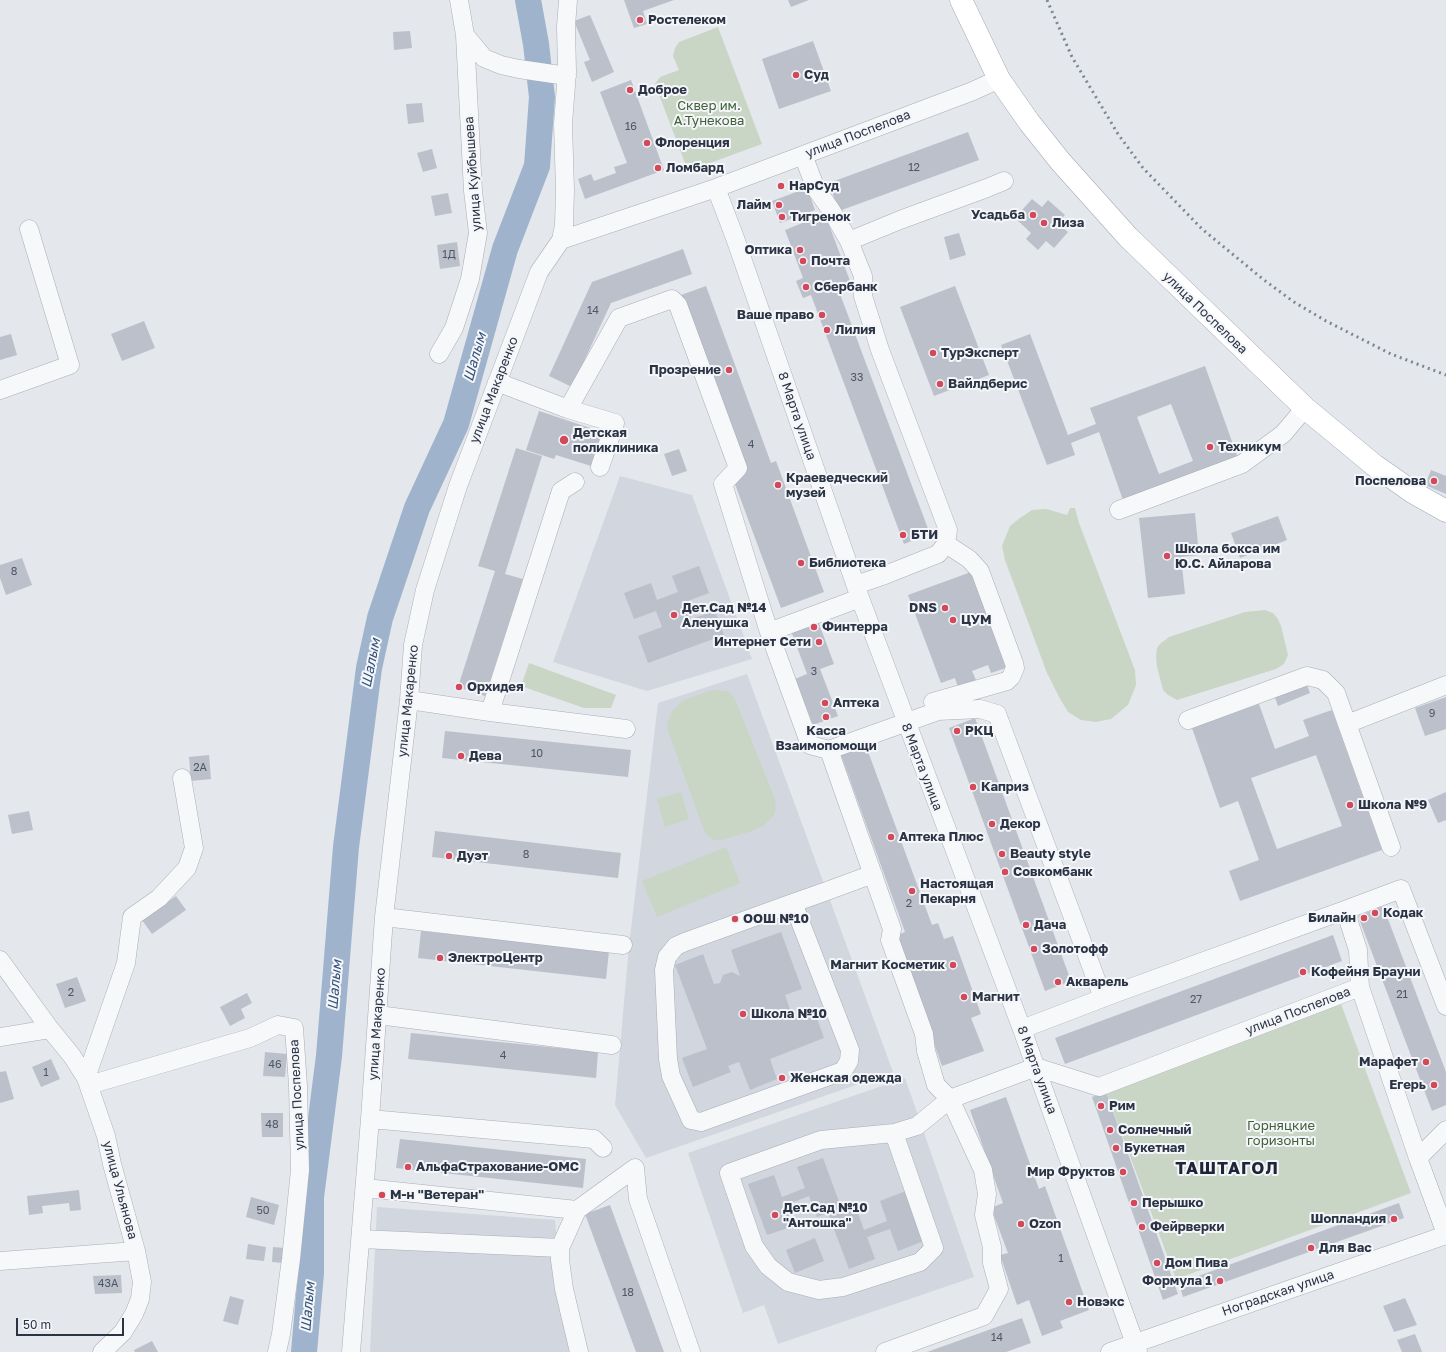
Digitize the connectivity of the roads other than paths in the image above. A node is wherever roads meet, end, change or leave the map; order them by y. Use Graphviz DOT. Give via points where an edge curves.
graph roads {
  1 [pos="459,0"];
  2 [pos="568,0"];
  3 [pos="961,0"];
  4 [pos="465,35"];
  5 [pos="567,76"];
  6 [pos="999,79"];
  7 [pos="803,155"];
  8 [pos="1004,181"];
  9 [pos="716,188"];
  10 [pos="29,229"];
  11 [pos="561,240"];
  12 [pos="849,241"];
  13 [pos="439,354"];
  14 [pos="497,382"];
  15 [pos="0,390"];
  16 [pos="1305,408"];
  17 [pos="568,409"];
  18 [pos="600,466"];
  19 [pos="574,482"];
  20 [pos="1118,510"];
  21 [pos="1446,511"];
  22 [pos="946,544"];
  23 [pos="858,592"];
  24 [pos="770,632"];
  25 [pos="1446,685"];
  26 [pos="409,700"];
  27 [pos="933,702"];
  28 [pos="490,712"];
  29 [pos="1188,720"];
  30 [pos="905,722"];
  31 [pos="1347,724"];
  32 [pos="626,729"];
  33 [pos="829,750"];
  34 [pos="182,778"];
  35 [pos="1391,846"];
  36 [pos="873,874"];
  37 [pos="793,903"];
  38 [pos="1345,910"];
  39 [pos="384,917"];
  40 [pos="623,946"];
  41 [pos="0,960"];
  42 [pos="1360,987"];
  43 [pos="1103,998"];
  44 [pos="1446,1006"];
  45 [pos="378,1015"];
  46 [pos="50,1028"];
  47 [pos="1022,1029"];
  48 [pos="0,1037"];
  49 [pos="612,1045"];
  50 [pos="1036,1067"];
  51 [pos="88,1082"];
  52 [pos="950,1099"];
  53 [pos="370,1119"];
  54 [pos="1446,1130"];
  55 [pos="894,1133"];
  56 [pos="603,1148"];
  57 [pos="1418,1158"];
  58 [pos="364,1188"];
  59 [pos="577,1210"];
  60 [pos="1446,1235"];
  61 [pos="361,1239"];
  62 [pos="560,1248"];
  63 [pos="136,1251"];
  64 [pos="0,1261"];
  65 [pos="1136,1348"];
  66 [pos="102,1352"];
  67 [pos="277,1352"];
  68 [pos="351,1352"];
  69 [pos="579,1352"];
  70 [pos="691,1352"];
  71 [pos="885,1352"];
  72 [pos="1110,1352"];
  1 -- 4 [label="street, улица Куйбышева"];
  2 -- 5 [label="street"];
  3 -- 6 [label="main road, улица Поспелова"];
  4 -- 5 [label="street, улица Куйбышева" via="484,58 501,65"];
  4 -- 13 [label="street, улица Куйбышева" via="473,191 478,232 470,279 454,328"];
  5 -- 11 [label="street" via="563,124 565,190"];
  6 -- 7 [label="street, улица Поспелова"];
  6 -- 16 [label="main road, улица Поспелова" via="1060,161 1128,237"];
  7 -- 9 [label="street, улица Поспелова"];
  7 -- 12 [label="street" via="816,189"];
  8 -- 12 [label="street"];
  9 -- 11 [label="street"];
  9 -- 23 [label="street, 8 Марта улица"];
  10 -- 15 [label="street" via="70,365"];
  11 -- 14 [label="street, улица Макаренко" via="539,272"];
  12 -- 22 [label="street" via="863,276 863,296 880,350 948,530"];
  14 -- 17 [label="street"];
  14 -- 26 [label="street, улица Макаренко" via="458,486 425,590 413,645"];
  16 -- 20 [label="street" via="1283,434 1242,464"];
  16 -- 21 [label="main road, улица Поспелова" via="1374,465 1414,493"];
  17 -- 18 [label="street" via="615,423"];
  17 -- 24 [label="street" via="619,318 672,299 678,305 738,468 723,484"];
  19 -- 28 [label="street" via="561,492"];
  22 -- 23 [label="street" via="938,554 885,576"];
  22 -- 27 [label="street" via="969,558 980,571 1015,668 1007,680"];
  23 -- 24 [label="street"];
  23 -- 30 [label="street, 8 Марта улица"];
  24 -- 33 [label="street" via="810,745"];
  25 -- 31 [label="street"];
  26 -- 28 [label="street"];
  26 -- 39 [label="street, улица Макаренко"];
  28 -- 32 [label="street"];
  29 -- 31 [label="street" via="1307,676 1323,680 1336,693"];
  30 -- 33 [label="street"];
  30 -- 43 [label="street" via="938,711 980,709 997,714"];
  30 -- 47 [label="street, 8 Марта улица"];
  31 -- 35 [label="street"];
  33 -- 36 [label="street"];
  34 -- 51 [label="street" via="194,848 187,868 159,898 132,916 126,963"];
  36 -- 37 [label="street"];
  36 -- 52 [label="street" via="892,929 890,940 924,1034 936,1085"];
  37 -- 37 [label="street" via="685,942 676,946 667,957 664,970 668,1059 671,1076 691,1120 701,1122 843,1071 849,1061 850,1050"];
  38 -- 42 [label="street" via="1358,950"];
  38 -- 43 [label="street"];
  38 -- 44 [label="street" via="1401,889"];
  39 -- 40 [label="street"];
  39 -- 45 [label="street, улица Макаренко"];
  41 -- 46 [label="street, улица Ульянова"];
  42 -- 50 [label="street, улица Поспелова" via="1099,1087"];
  42 -- 57 [label="street, улица Поспелова"];
  43 -- 47 [label="street"];
  45 -- 49 [label="street"];
  45 -- 53 [label="street, улица Макаренко"];
  46 -- 48 [label="street"];
  46 -- 51 [label="street, улица Ульянова"];
  47 -- 50 [label="street, 8 Марта улица"];
  50 -- 52 [label="street"];
  50 -- 65 [label="street, 8 Марта улица"];
  51 -- 63 [label="street, улица Ульянова" via="106,1136"];
  51 -- 67 [label="street, улица Поспелова" via="250,1038 278,1025 294,1028 300,1170 291,1259"];
  52 -- 55 [label="street" via="917,1126"];
  52 -- 71 [label="street" via="983,1170 987,1194 984,1215 999,1289 984,1316"];
  53 -- 56 [label="street" via="594,1139"];
  53 -- 58 [label="street, улица Макаренко"];
  54 -- 57 [label="street"];
  55 -- 55 [label="street" via="821,1140 729,1173 754,1246 768,1266 788,1282 819,1290 843,1287 920,1262 934,1248"];
  57 -- 60 [label="street, улица Поспелова"];
  58 -- 59 [label="street"];
  58 -- 61 [label="street, улица Макаренко"];
  59 -- 62 [label="street"];
  59 -- 70 [label="street" via="635,1168 638,1198"];
  60 -- 65 [label="street, Ноградская улица"];
  61 -- 62 [label="street"];
  61 -- 68 [label="street, улица Макаренко"];
  62 -- 69 [label="street" via="564,1289"];
  63 -- 64 [label="street"];
  63 -- 66 [label="street, улица Ульянова" via="142,1282 140,1299 123,1332"];
  65 -- 72 [label="street, Ноградская улица"];
}
